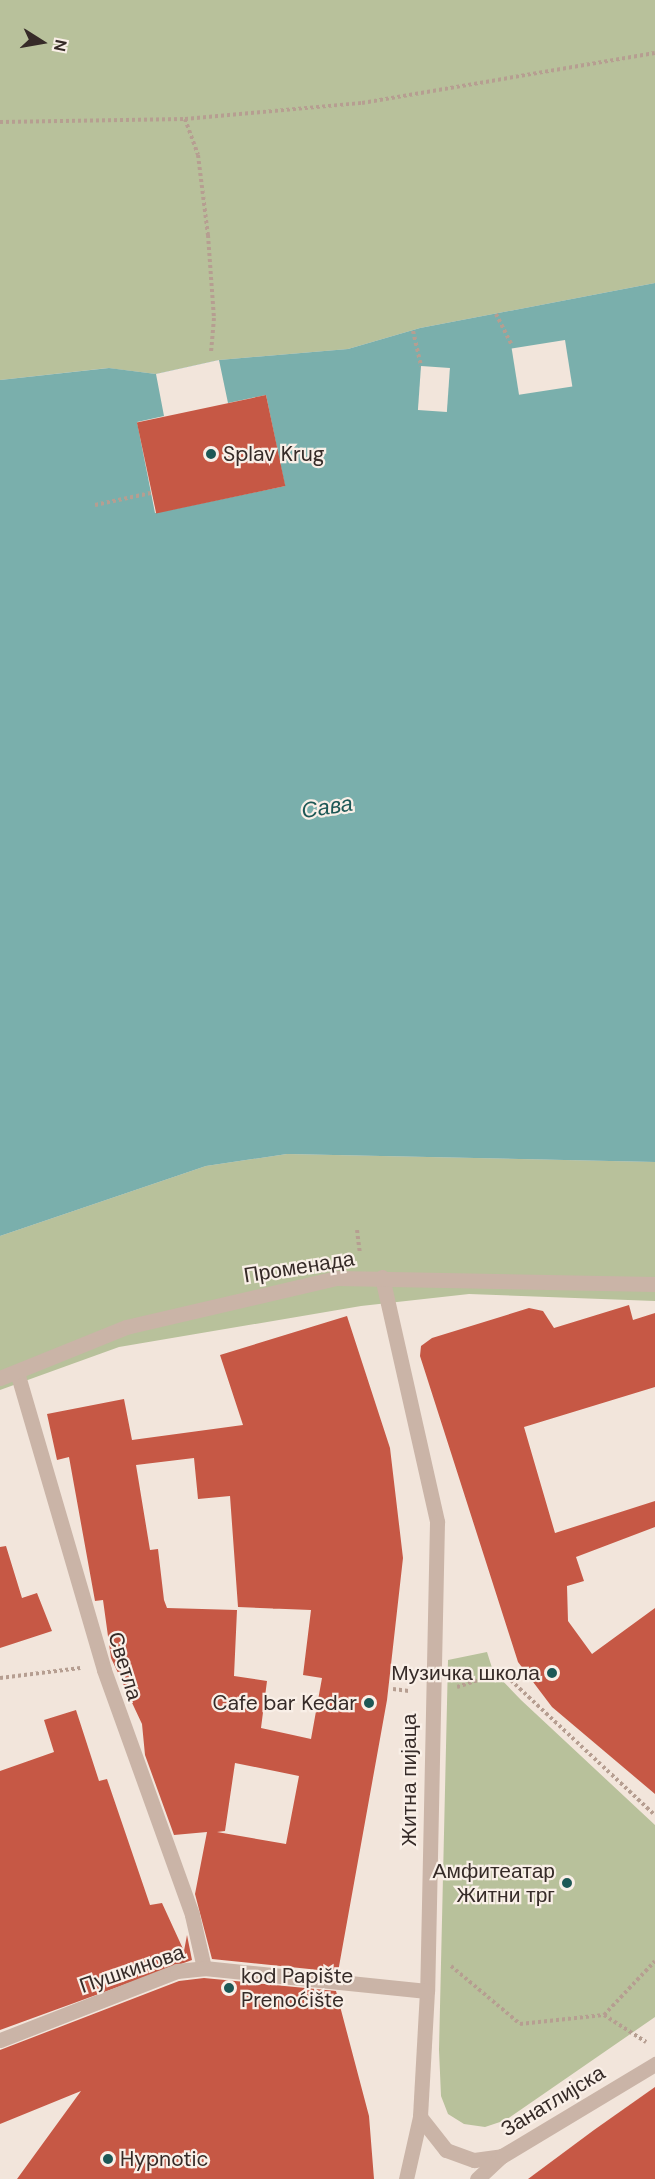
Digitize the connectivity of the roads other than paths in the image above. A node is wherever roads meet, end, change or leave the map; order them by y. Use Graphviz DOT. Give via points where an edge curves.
graph roads {
  1 [pos="382,1277"];
  2 [pos="655,1284"];
  3 [pos="17,1372"];
  4 [pos="0,1378"];
  5 [pos="204,1968"];
  6 [pos="427,1991"];
  7 [pos="0,2040"];
  8 [pos="655,2064"];
  9 [pos="420,2116"];
  10 [pos="502,2156"];
  11 [pos="406,2179"];
  12 [pos="477,2179"];
  1 -- 2 [label="street, Променада"];
  1 -- 3 [label="street, Променада" via="337,1278 183,1310 126,1327"];
  1 -- 6 [label="street, Житна пијаца" via="437,1522"];
  3 -- 4 [label="street, Променада"];
  3 -- 5 [label="street, Светла" via="104,1670 192,1915"];
  5 -- 6 [label="street, Пушкинова"];
  5 -- 7 [label="street, Пушкинова" via="177,1971"];
  6 -- 9 [label="street, Житна пијаца"];
  8 -- 10 [label="street, Занатлијска"];
  9 -- 10 [label="street" via="446,2150 474,2160"];
  9 -- 11 [label="street, Житна пијаца"];
  10 -- 12 [label="street, Занатлијска"];
}
